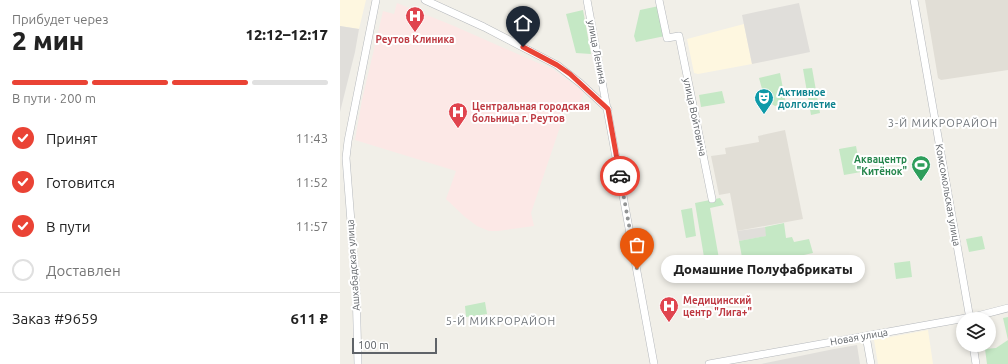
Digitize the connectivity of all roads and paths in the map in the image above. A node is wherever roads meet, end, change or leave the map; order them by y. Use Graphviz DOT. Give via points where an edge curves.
graph roads {
  1 [pos="376,0"];
  2 [pos="425,0"];
  3 [pos="587,0"];
  4 [pos="659,0"];
  5 [pos="914,0"];
  6 [pos="608,109"];
  7 [pos="712,199"];
  8 [pos="1008,308"];
  9 [pos="969,312"];
  10 [pos="993,312"];
  11 [pos="956,320"];
  12 [pos="866,336"];
  13 [pos="974,352"];
  14 [pos="358,364"];
  15 [pos="654,364"];
  16 [pos="709,364"];
  17 [pos="871,364"];
  18 [pos="976,364"];
  1 -- 14 [label="street, Ашхабадская улица" via="346,158 356,286"];
  2 -- 6 [label="street" via="557,65"];
  3 -- 6 [label="street, улица Ленина"];
  4 -- 7 [label="street, улица Войтовича" via="667,38 679,36"];
  5 -- 9 [label="street, Комсомольская улица"];
  6 -- 15 [label="street, улица Ленина"];
  8 -- 10 [label="street, Новая улица"];
  11 -- 12 [label="street, Новая улица"];
  12 -- 16 [label="street, Новая улица"];
  12 -- 17 [label="street"];
  13 -- 18 [label="street"];
}
